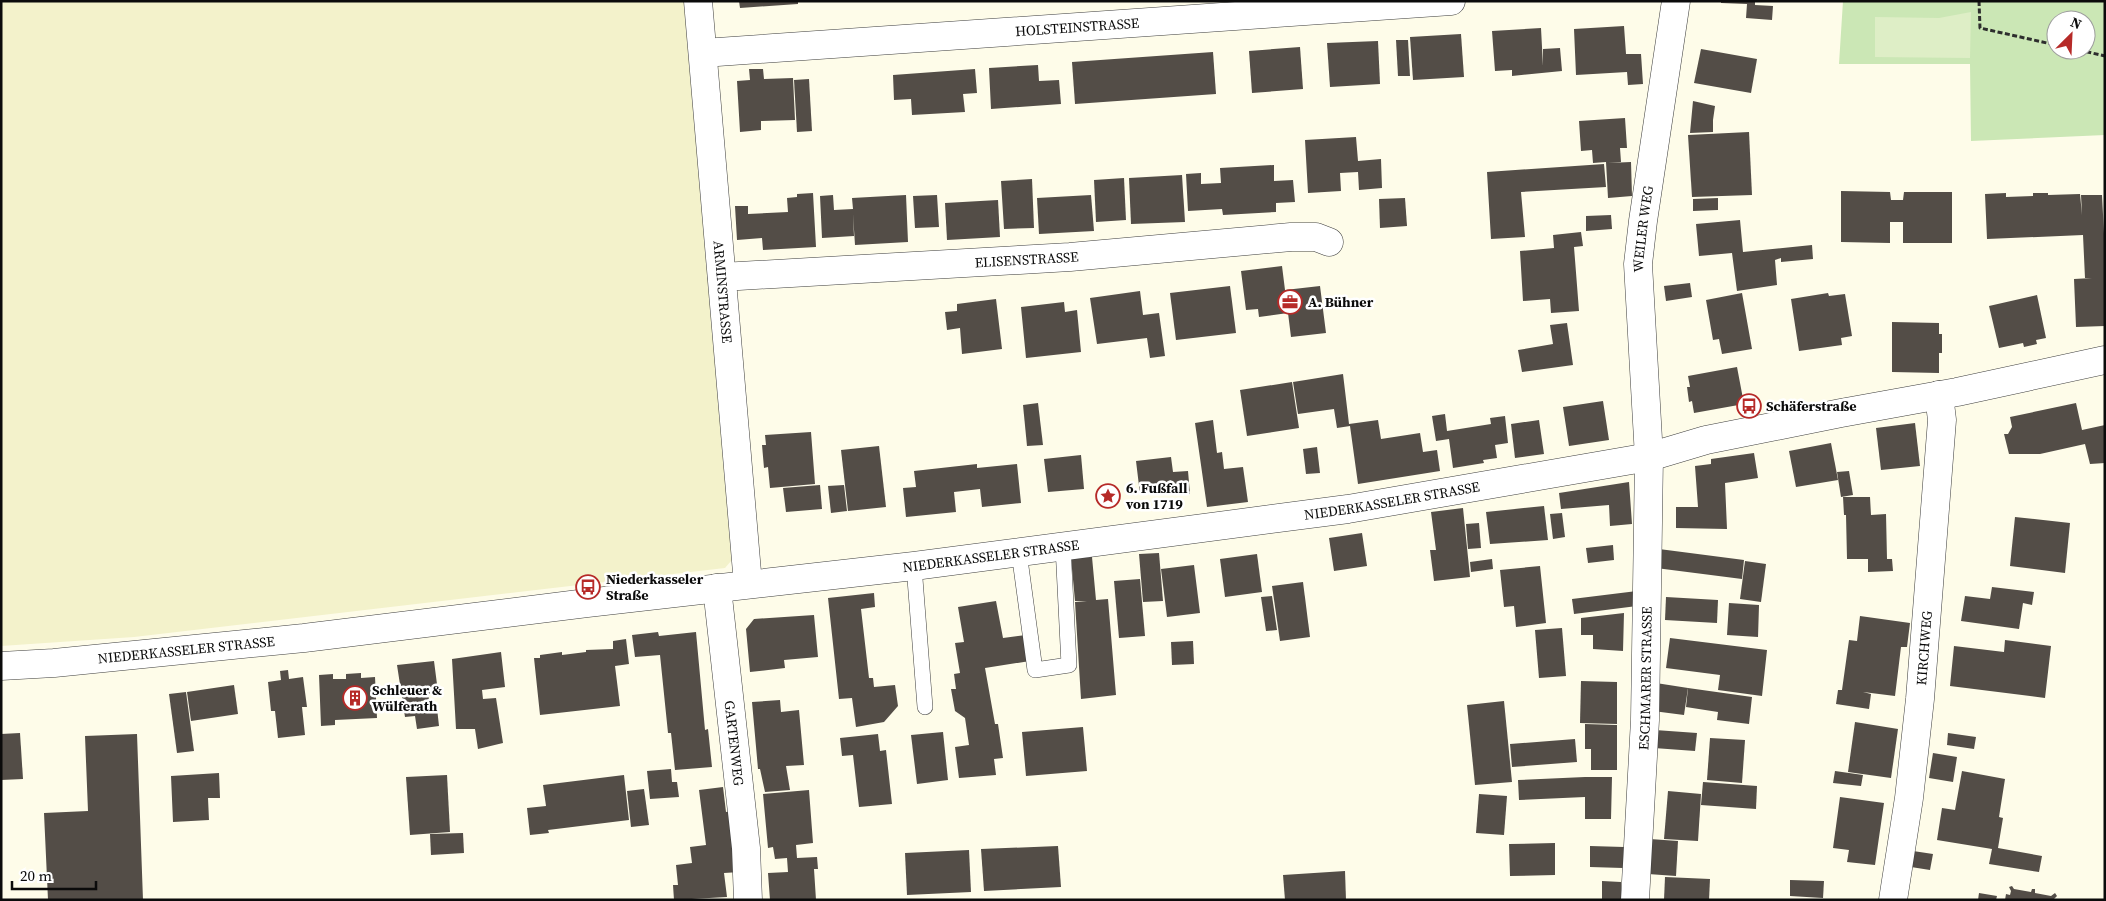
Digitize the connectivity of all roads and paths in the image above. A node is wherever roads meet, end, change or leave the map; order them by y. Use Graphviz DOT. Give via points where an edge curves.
graph roads {
  1 [pos="698,1"];
  2 [pos="1451,1"];
  3 [pos="1676,1"];
  4 [pos="1979,1"];
  5 [pos="2046,43"];
  6 [pos="703,53"];
  7 [pos="1329,242"];
  8 [pos="722,277"];
  9 [pos="2105,360"];
  10 [pos="1939,395"];
  11 [pos="1649,457"];
  12 [pos="1064,546"];
  13 [pos="1019,552"];
  14 [pos="914,566"];
  15 [pos="748,584"];
  16 [pos="717,588"];
  17 [pos="1,666"];
  18 [pos="925,708"];
  19 [pos="748,900"];
  20 [pos="1635,900"];
  21 [pos="1893,900"];
  1 -- 6 [label="street, ARMINSTRASSE"];
  2 -- 6 [label="street, HOLSTEINSTRASSE"];
  3 -- 11 [label="street, WEILER WEG" via="1638,264"];
  4 -- 5 [label="path" via="1980,28"];
  6 -- 8 [label="street, ARMINSTRASSE"];
  7 -- 8 [label="street, ELISENSTRASSE" via="1316,237 1291,237 1070,257"];
  8 -- 15 [label="street, ARMINSTRASSE"];
  9 -- 10 [label="street"];
  10 -- 11 [label="street" via="1706,440"];
  10 -- 21 [label="street, KIRCHWEG" via="1942,420 1921,689"];
  11 -- 12 [label="street, NIEDERKASSELER STRASSE" via="1348,510"];
  11 -- 20 [label="street, ESCHMARER STRASSE" via="1645,720"];
  12 -- 13 [label="street, NIEDERKASSELER STRASSE"];
  12 -- 13 [label="lane" via="1069,665 1043,669 1035,670"];
  13 -- 14 [label="street, NIEDERKASSELER STRASSE"];
  14 -- 15 [label="street, NIEDERKASSELER STRASSE"];
  14 -- 18 [label="lane"];
  15 -- 16 [label="street, NIEDERKASSELER STRASSE"];
  16 -- 17 [label="street, NIEDERKASSELER STRASSE" via="304,638"];
  16 -- 19 [label="street, GARTENWEG" via="746,848"];
}
